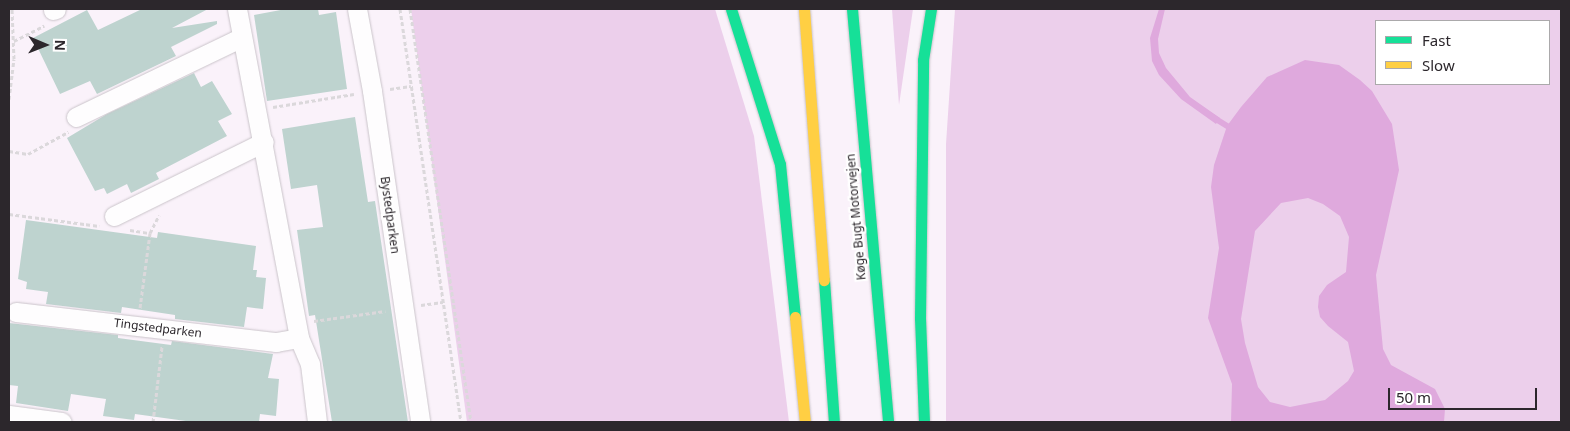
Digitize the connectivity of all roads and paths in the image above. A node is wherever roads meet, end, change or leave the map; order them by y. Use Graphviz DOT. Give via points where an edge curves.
graph roads {
  1 [pos="12,9"];
  2 [pos="237,9"];
  3 [pos="357,9"];
  4 [pos="400,9"];
  5 [pos="410,9"];
  6 [pos="731,9"];
  7 [pos="804,9"];
  8 [pos="852,9"];
  9 [pos="931,9"];
  10 [pos="55,10"];
  11 [pos="242,37"];
  12 [pos="14,42"];
  13 [pos="9,59"];
  14 [pos="14,60"];
  15 [pos="411,86"];
  16 [pos="372,91"];
  17 [pos="9,99"];
  18 [pos="257,111"];
  19 [pos="76,117"];
  20 [pos="264,142"];
  21 [pos="9,151"];
  22 [pos="9,214"];
  23 [pos="114,224"];
  24 [pos="404,308"];
  25 [pos="16,312"];
  26 [pos="138,326"];
  27 [pos="165,329"];
  28 [pos="298,330"];
  29 [pos="9,415"];
  30 [pos="62,422"];
  31 [pos="152,422"];
  32 [pos="317,422"];
  33 [pos="420,422"];
  34 [pos="461,422"];
  35 [pos="471,422"];
  36 [pos="805,422"];
  37 [pos="834,422"];
  38 [pos="888,422"];
  39 [pos="924,422"];
  1 -- 12 [label="path"];
  2 -- 11 [label="street"];
  3 -- 16 [label="street, Bystedparken"];
  4 -- 15 [label="path"];
  5 -- 35 [label="path"];
  6 -- 36 [label="highway" via="780,164"];
  7 -- 37 [label="highway"];
  8 -- 38 [label="highway, Køge Bugt Motorvejen"];
  9 -- 39 [label="highway" via="923,60 920,318"];
  10 -- 12 [label="path" via="55,21"];
  11 -- 18 [label="street"];
  11 -- 19 [label="street"];
  12 -- 14 [label="path"];
  13 -- 14 [label="path"];
  14 -- 17 [label="path"];
  15 -- 16 [label="path"];
  15 -- 34 [label="path"];
  16 -- 18 [label="path"];
  16 -- 24 [label="street, Bystedparken"];
  18 -- 20 [label="street"];
  19 -- 21 [label="path" via="77,127 28,154"];
  20 -- 23 [label="street"];
  20 -- 28 [label="street"];
  22 -- 23 [label="path"];
  23 -- 26 [label="path" via="150,233"];
  24 -- 28 [label="path"];
  24 -- 33 [label="street, Bystedparken"];
  25 -- 26 [label="street, Tingstedparken"];
  26 -- 27 [label="street, Tingstedparken"];
  27 -- 28 [label="street, Tingstedparken" via="276,342"];
  27 -- 31 [label="path"];
  28 -- 32 [label="street" via="310,364"];
  29 -- 30 [label="street"];
}
